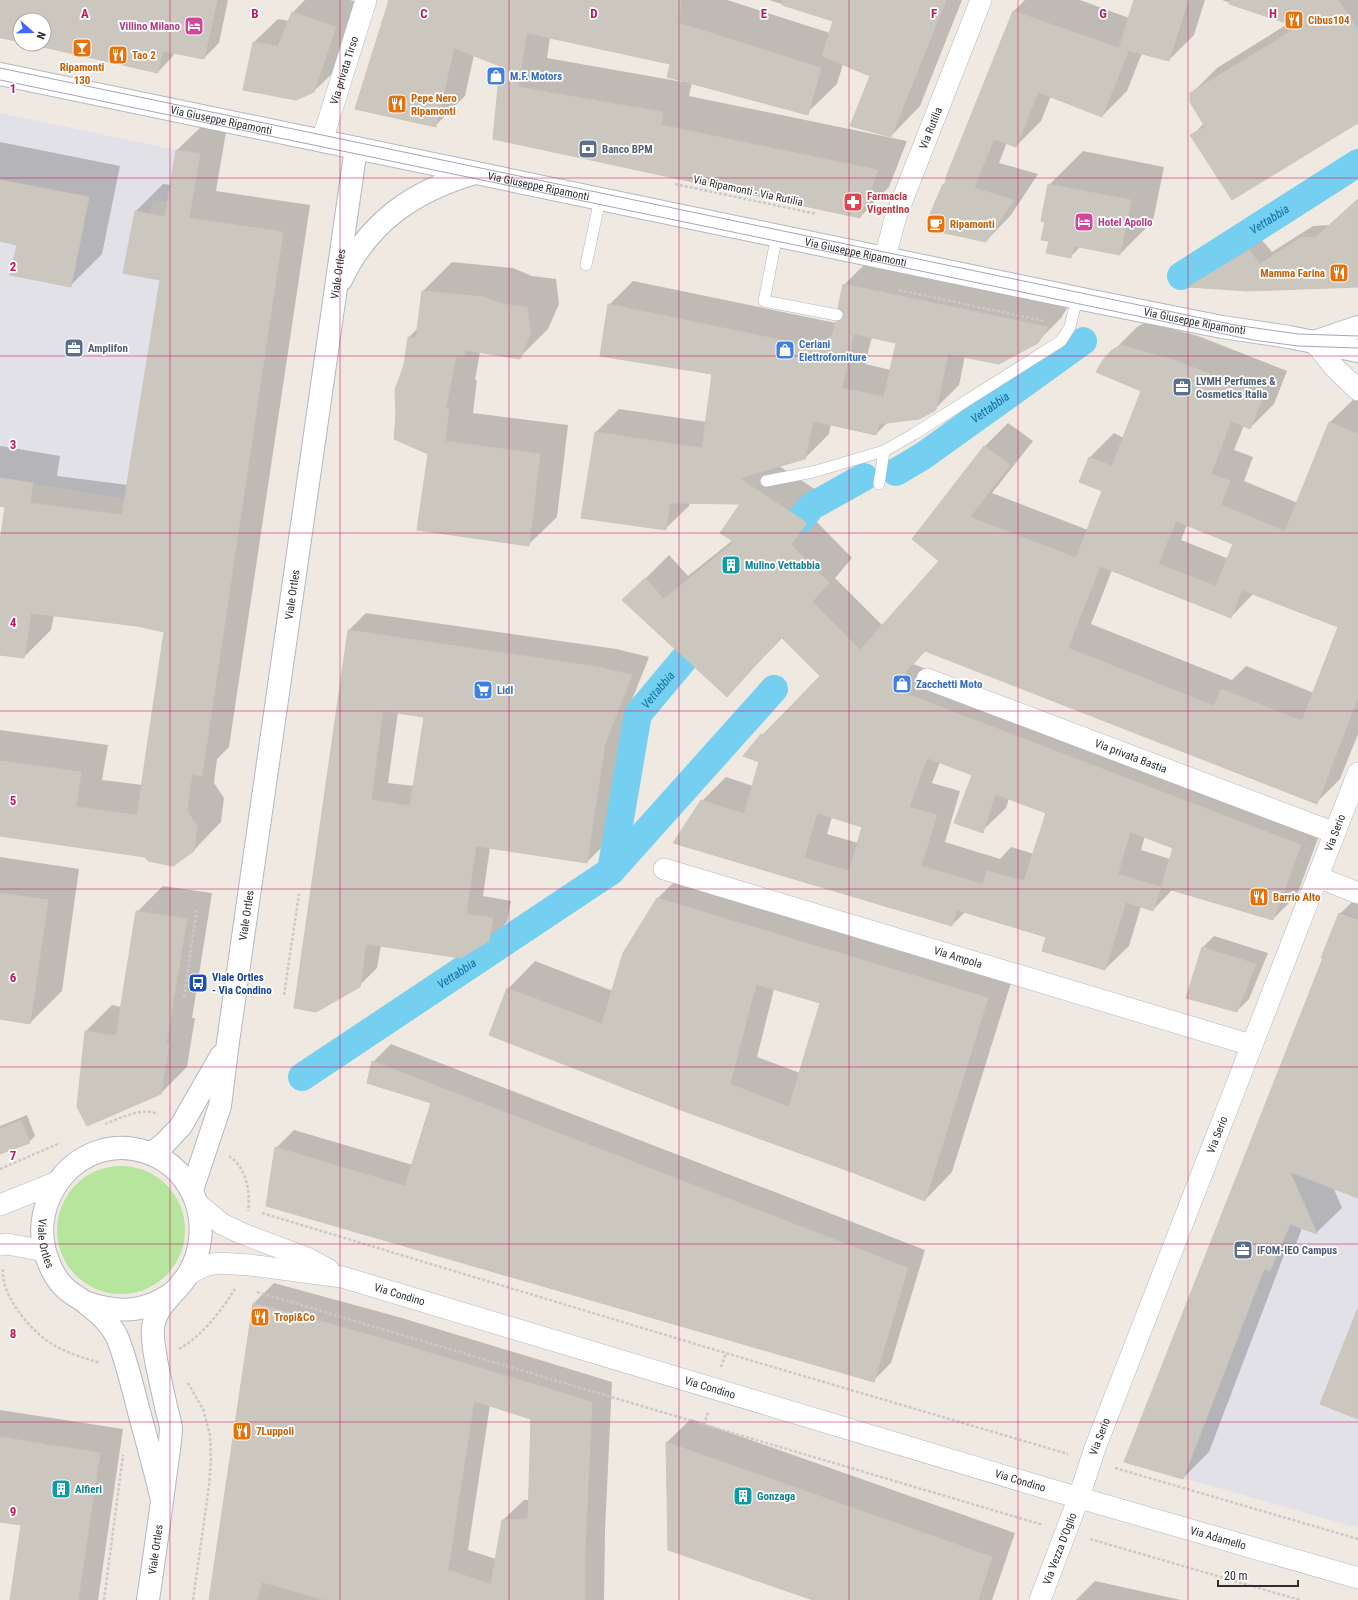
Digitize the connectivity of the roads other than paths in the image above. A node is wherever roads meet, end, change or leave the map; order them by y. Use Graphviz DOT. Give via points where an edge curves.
graph roads {
  1 [pos="366,0"];
  2 [pos="981,0"];
  3 [pos="0,74"];
  4 [pos="322,141"];
  5 [pos="356,148"];
  6 [pos="476,173"];
  7 [pos="600,199"];
  8 [pos="777,235"];
  9 [pos="885,257"];
  10 [pos="586,265"];
  11 [pos="334,296"];
  12 [pos="1077,298"];
  13 [pos="837,315"];
  14 [pos="1358,326"];
  15 [pos="1314,342"];
  16 [pos="1358,351"];
  17 [pos="1358,390"];
  18 [pos="884,451"];
  19 [pos="766,481"];
  20 [pos="880,484"];
  21 [pos="926,679"];
  22 [pos="1358,773"];
  23 [pos="1335,833"];
  24 [pos="664,869"];
  25 [pos="1318,877"];
  26 [pos="1358,893"];
  27 [pos="228,1042"];
  28 [pos="1251,1045"];
  29 [pos="151,1154"];
  30 [pos="57,1182"];
  31 [pos="195,1197"];
  32 [pos="0,1205"];
  33 [pos="0,1246"];
  34 [pos="45,1251"];
  35 [pos="190,1272"];
  36 [pos="342,1277"];
  37 [pos="173,1293"];
  38 [pos="87,1303"];
  39 [pos="1079,1497"];
  40 [pos="162,1500"];
  41 [pos="1358,1578"];
  42 [pos="148,1600"];
  43 [pos="1040,1600"];
  1 -- 4 [label="street, Via privata Tirso"];
  2 -- 9 [label="street, Via Rutilia" via="896,216"];
  3 -- 4 [label="street, Via Giuseppe Ripamonti"];
  4 -- 5 [label="street, Via Giuseppe Ripamonti"];
  5 -- 6 [label="street, Via Giuseppe Ripamonti"];
  5 -- 11 [label="street, Viale Ortles"];
  6 -- 7 [label="street, Via Giuseppe Ripamonti"];
  6 -- 11 [label="street" via="420,195 380,223 350,262"];
  7 -- 8 [label="street, Via Giuseppe Ripamonti"];
  7 -- 10 [label="lane"];
  8 -- 9 [label="street, Via Giuseppe Ripamonti"];
  8 -- 13 [label="lane" via="764,301"];
  9 -- 12 [label="street, Via Giuseppe Ripamonti"];
  11 -- 27 [label="street, Viale Ortles"];
  12 -- 15 [label="street, Via Giuseppe Ripamonti" via="1222,327"];
  12 -- 18 [label="lane" via="1070,327 1061,341"];
  14 -- 15 [label="street, Via Giuseppe Ripamonti"];
  15 -- 16 [label="street, Via Giuseppe Ripamonti"];
  15 -- 17 [label="street" via="1335,368"];
  18 -- 19 [label="lane" via="813,472"];
  18 -- 20 [label="lane"];
  21 -- 23 [label="street, Via privata Bastia"];
  22 -- 23 [label="street, Via Serio"];
  23 -- 25 [label="street, Via Serio"];
  24 -- 28 [label="street, Via Ampola"];
  25 -- 26 [label="street"];
  25 -- 28 [label="street, Via Serio"];
  27 -- 29 [label="street, Viale Ortles" via="181,1126"];
  27 -- 31 [label="street, Viale Ortles" via="220,1106"];
  28 -- 39 [label="street, Via Serio" via="1095,1448"];
  29 -- 30 [label="street, Viale Ortles" via="122,1148 102,1151 72,1166"];
  29 -- 31 [label="street, Viale Ortles" via="173,1166 186,1180"];
  30 -- 32 [label="street"];
  30 -- 34 [label="street, Viale Ortles" via="48,1198 44,1215"];
  31 -- 35 [label="street, Viale Ortles" via="202,1229"];
  31 -- 36 [label="street, Via Condino" via="222,1224 307,1258"];
  33 -- 34 [label="street" via="7,1244"];
  34 -- 38 [label="street, Viale Ortles" via="48,1262 65,1288"];
  35 -- 36 [label="street, Via Condino" via="218,1263"];
  35 -- 37 [label="street, Viale Ortles"];
  36 -- 39 [label="street, Via Condino"];
  37 -- 38 [label="street, Viale Ortles" via="162,1301 138,1309 115,1310"];
  37 -- 40 [label="street, Viale Ortles" via="159,1310 153,1327 155,1354 171,1428"];
  38 -- 40 [label="street, Viale Ortles" via="105,1320 116,1336 127,1366"];
  39 -- 41 [label="street, Via Adamello"];
  39 -- 43 [label="street, Via Vezza D'Oglio"];
  40 -- 42 [label="street, Viale Ortles"];
}
